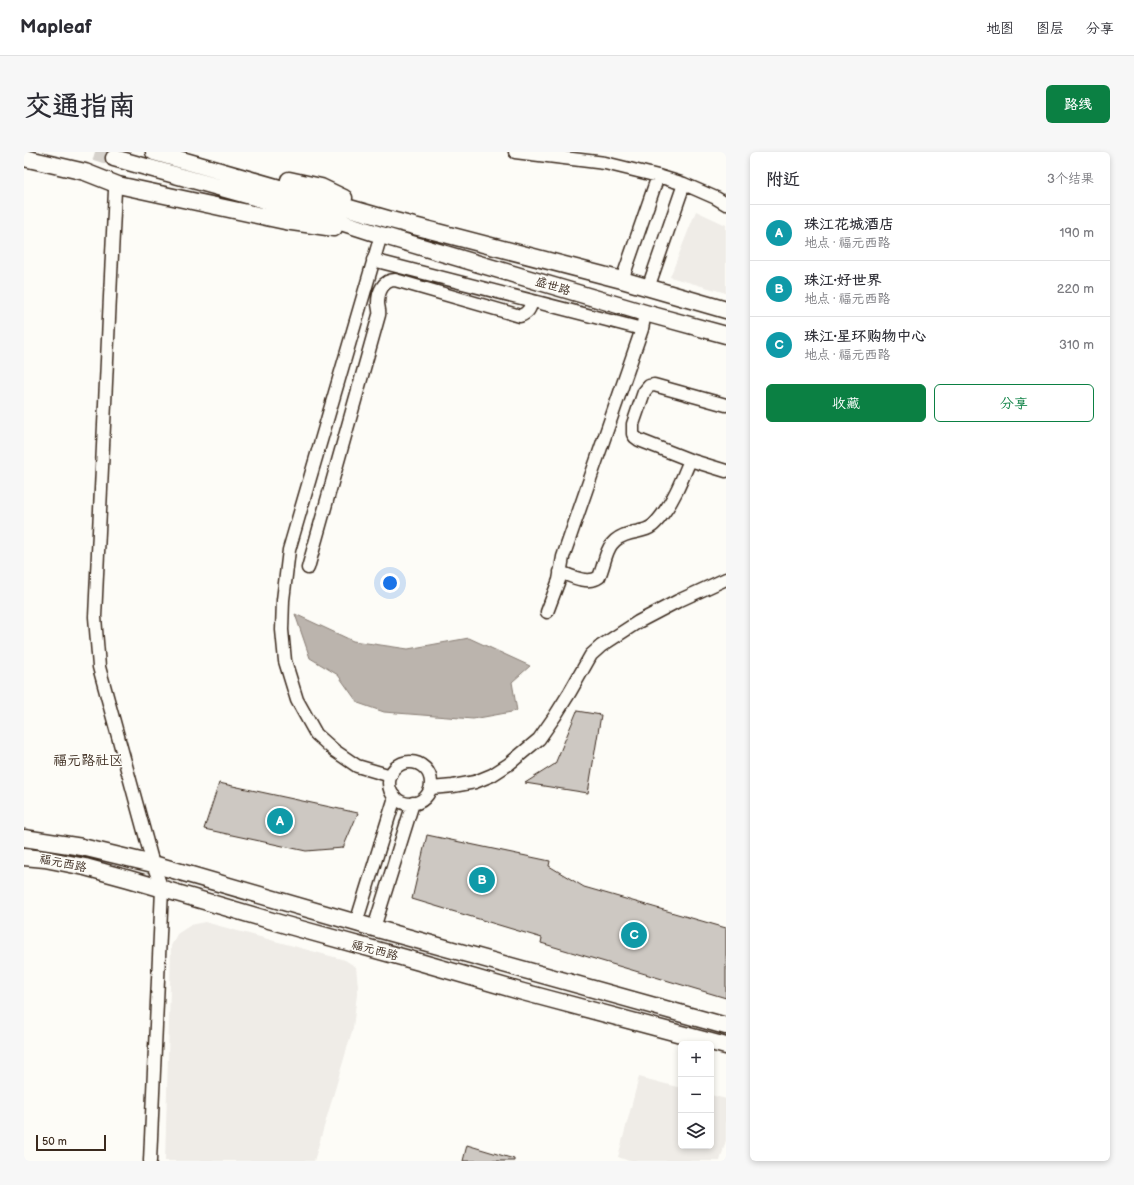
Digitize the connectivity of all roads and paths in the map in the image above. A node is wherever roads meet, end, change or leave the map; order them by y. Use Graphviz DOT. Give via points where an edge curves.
graph roads {
  1 [pos="49,152"];
  2 [pos="154,152"];
  3 [pos="186,152"];
  4 [pos="515,152"];
  5 [pos="24,158"];
  6 [pos="114,158"];
  7 [pos="85,172"];
  8 [pos="658,176"];
  9 [pos="684,184"];
  10 [pos="118,185"];
  11 [pos="726,204"];
  12 [pos="391,220"];
  13 [pos="381,235"];
  14 [pos="374,260"];
  15 [pos="622,280"];
  16 [pos="648,288"];
  17 [pos="532,301"];
  18 [pos="726,310"];
  19 [pos="645,313"];
  20 [pos="642,329"];
  21 [pos="726,335"];
  22 [pos="726,405"];
  23 [pos="690,460"];
  24 [pos="726,471"];
  25 [pos="308,568"];
  26 [pos="560,572"];
  27 [pos="726,579"];
  28 [pos="547,612"];
  29 [pos="391,776"];
  30 [pos="431,788"];
  31 [pos="395,797"];
  32 [pos="413,803"];
  33 [pos="24,838"];
  34 [pos="24,857"];
  35 [pos="153,864"];
  36 [pos="162,889"];
  37 [pos="356,922"];
  38 [pos="374,928"];
  39 [pos="726,1026"];
  40 [pos="726,1046"];
  41 [pos="150,1161"];
  1 -- 7 [label="main road" via="60,162"];
  2 -- 12 [label="main road"];
  3 -- 12 [label="main road" via="226,166 321,187"];
  4 -- 8 [label="street" via="605,163"];
  5 -- 7 [label="main road"];
  6 -- 13 [label="main road"];
  7 -- 10 [label="main road"];
  8 -- 9 [label="street"];
  8 -- 15 [label="street"];
  9 -- 11 [label="street"];
  9 -- 16 [label="street"];
  10 -- 13 [label="main road" via="285,221"];
  10 -- 35 [label="street" via="115,190 95,617 99,667"];
  12 -- 15 [label="main road, 盛世路"];
  13 -- 14 [label="street"];
  13 -- 19 [label="main road, 盛世路"];
  14 -- 17 [label="street"];
  14 -- 29 [label="street" via="289,550 282,630 285,661 297,700 316,734 357,766"];
  15 -- 16 [label="main road, 盛世路"];
  16 -- 18 [label="main road, 盛世路"];
  17 -- 20 [label="street"];
  17 -- 25 [label="street" via="527,313 520,316 395,280 384,283 378,301 380,315"];
  19 -- 20 [label="street"];
  19 -- 21 [label="main road, 盛世路"];
  20 -- 26 [label="street"];
  22 -- 23 [label="street" via="654,386 649,386 644,392 633,424 635,437"];
  23 -- 24 [label="street"];
  23 -- 26 [label="street" via="668,507 653,526 622,535 609,546 599,577 595,580 585,580"];
  26 -- 28 [label="street"];
  27 -- 30 [label="street" via="638,622 600,646 591,655 539,739 509,764 475,782"];
  29 -- 30 [label="street" via="400,764 416,763 428,772"];
  29 -- 31 [label="street" via="391,791"];
  30 -- 32 [label="street" via="421,801"];
  31 -- 32 [label="street" via="400,801"];
  31 -- 37 [label="street"];
  32 -- 38 [label="street"];
  33 -- 35 [label="main road, 福元西路" via="82,847"];
  34 -- 36 [label="main road, 福元西路" via="85,867"];
  35 -- 36 [label="street"];
  35 -- 37 [label="main road, 福元西路"];
  36 -- 40 [label="main road, 福元西路" via="522,992"];
  36 -- 41 [label="street"];
  37 -- 38 [label="main road, 福元西路"];
  38 -- 39 [label="main road, 福元西路"];
}
